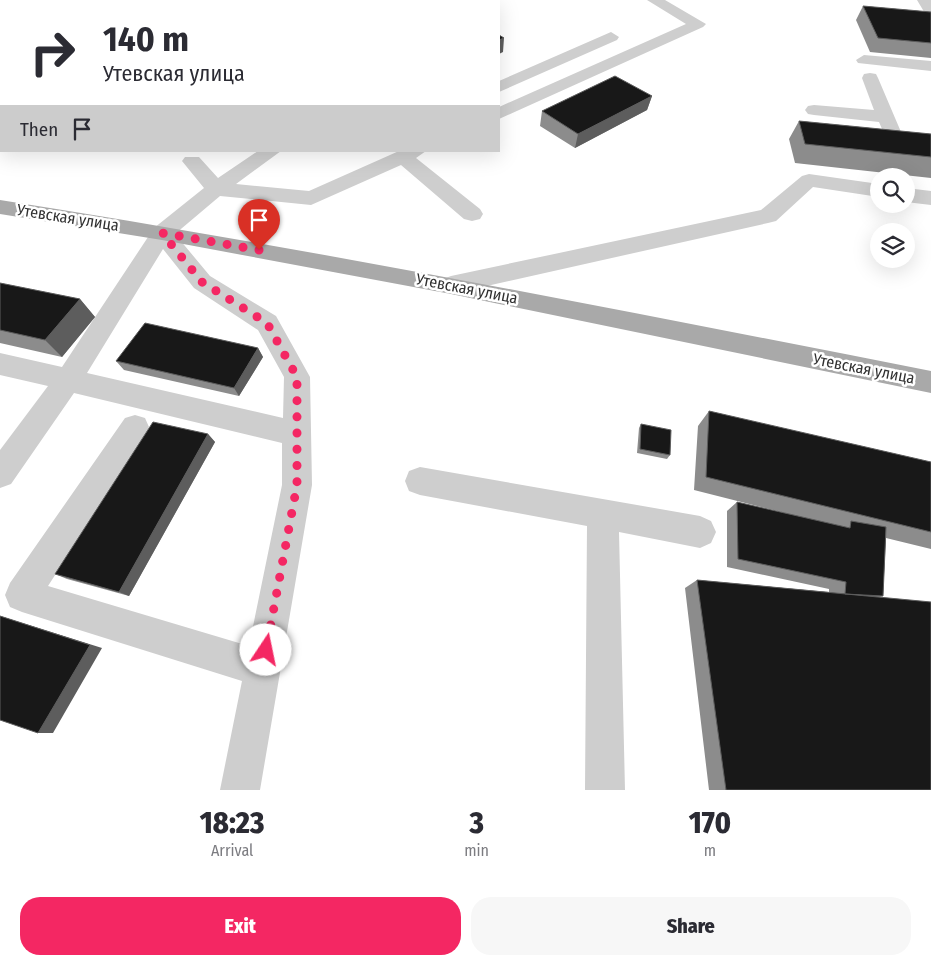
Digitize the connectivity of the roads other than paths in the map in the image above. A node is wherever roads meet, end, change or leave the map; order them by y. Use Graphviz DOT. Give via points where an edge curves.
graph roads {
  1 [pos="654,0"];
  2 [pos="924,0"];
  3 [pos="931,12"];
  4 [pos="611,37"];
  5 [pos="931,66"];
  6 [pos="500,87"];
  7 [pos="814,110"];
  8 [pos="500,114"];
  9 [pos="886,118"];
  10 [pos="893,142"];
  11 [pos="271,152"];
  12 [pos="410,154"];
  13 [pos="192,162"];
  14 [pos="216,189"];
  15 [pos="870,190"];
  16 [pos="915,196"];
  17 [pos="931,198"];
  18 [pos="0,206"];
  19 [pos="472,214"];
  20 [pos="162,233"];
  21 [pos="451,285"];
  22 [pos="0,364"];
  23 [pos="68,380"];
  24 [pos="931,382"];
  25 [pos="135,427"];
  26 [pos="297,434"];
  27 [pos="0,474"];
  28 [pos="420,481"];
  29 [pos="603,514"];
  30 [pos="700,532"];
  31 [pos="11,594"];
  32 [pos="263,668"];
  33 [pos="240,790"];
  34 [pos="605,790"];
  1 -- 8 [label="street" via="698,24"];
  2 -- 3 [label="street"];
  4 -- 6 [label="street"];
  5 -- 9 [label="street" via="867,69"];
  7 -- 9 [label="street"];
  9 -- 10 [label="street"];
  11 -- 14 [label="street"];
  12 -- 14 [label="street" via="311,198"];
  12 -- 19 [label="street"];
  13 -- 14 [label="street"];
  14 -- 20 [label="street"];
  15 -- 21 [label="street" via="809,180 768,216"];
  16 -- 17 [label="street"];
  18 -- 20 [label="main road, Утевская улица"];
  20 -- 21 [label="main road, Утевская улица"];
  20 -- 23 [label="street"];
  20 -- 26 [label="street" via="202,282 267,323 297,377"];
  21 -- 24 [label="main road, Утевская улица"];
  22 -- 23 [label="street"];
  23 -- 26 [label="street"];
  23 -- 27 [label="street"];
  25 -- 31 [label="street"];
  26 -- 32 [label="street" via="297,485"];
  28 -- 29 [label="street"];
  29 -- 30 [label="street"];
  29 -- 34 [label="street"];
  31 -- 32 [label="street"];
  32 -- 33 [label="street"];
}
